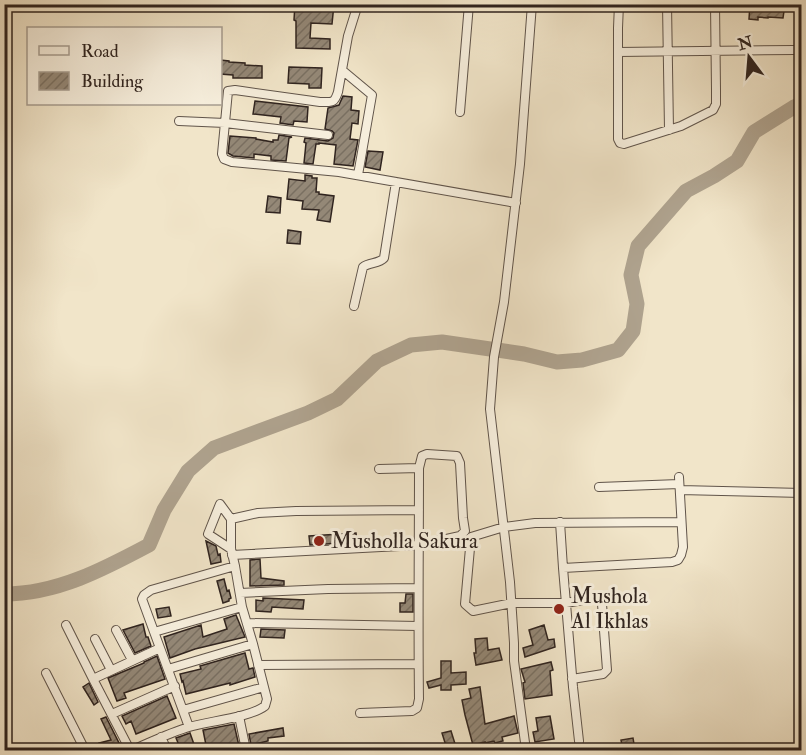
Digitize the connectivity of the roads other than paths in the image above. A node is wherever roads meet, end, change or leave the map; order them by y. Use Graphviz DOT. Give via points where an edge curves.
graph roads {
  1 [pos="358,4"];
  2 [pos="469,4"];
  3 [pos="532,4"];
  4 [pos="619,4"];
  5 [pos="667,4"];
  6 [pos="715,4"];
  7 [pos="795,50"];
  8 [pos="716,51"];
  9 [pos="618,52"];
  10 [pos="668,52"];
  11 [pos="342,70"];
  12 [pos="460,112"];
  13 [pos="179,121"];
  14 [pos="225,123"];
  15 [pos="669,130"];
  16 [pos="328,135"];
  17 [pos="358,176"];
  18 [pos="396,182"];
  19 [pos="516,203"];
  20 [pos="354,306"];
  21 [pos="419,468"];
  22 [pos="379,469"];
  23 [pos="679,484"];
  24 [pos="599,487"];
  25 [pos="801,493"];
  26 [pos="419,510"];
  27 [pos="231,519"];
  28 [pos="560,522"];
  29 [pos="681,522"];
  30 [pos="504,527"];
  31 [pos="419,545"];
  32 [pos="232,552"];
  33 [pos="235,566"];
  34 [pos="563,568"];
  35 [pos="418,588"];
  36 [pos="240,593"];
  37 [pos="512,603"];
  38 [pos="566,603"];
  39 [pos="242,607"];
  40 [pos="247,622"];
  41 [pos="66,625"];
  42 [pos="418,626"];
  43 [pos="116,630"];
  44 [pos="153,632"];
  45 [pos="95,639"];
  46 [pos="253,644"];
  47 [pos="160,648"];
  48 [pos="132,660"];
  49 [pos="418,664"];
  50 [pos="258,665"];
  51 [pos="168,669"];
  52 [pos="111,670"];
  53 [pos="46,673"];
  54 [pos="93,679"];
  55 [pos="572,679"];
  56 [pos="175,686"];
  57 [pos="264,687"];
  58 [pos="183,710"];
  59 [pos="360,712"];
  60 [pos="112,714"];
  61 [pos="239,716"];
  62 [pos="189,727"];
  63 [pos="161,737"];
  64 [pos="579,741"];
  65 [pos="85,750"];
  66 [pos="131,750"];
  67 [pos="167,750"];
  68 [pos="246,750"];
  69 [pos="526,750"];
  1 -- 11 [label="street"];
  2 -- 12 [label="street"];
  3 -- 19 [label="street"];
  4 -- 9 [label="street"];
  5 -- 10 [label="street"];
  6 -- 8 [label="street"];
  7 -- 8 [label="street"];
  8 -- 10 [label="street"];
  8 -- 15 [label="street" via="715,107"];
  9 -- 10 [label="street"];
  9 -- 15 [label="street" via="619,141 629,143"];
  10 -- 15 [label="street"];
  11 -- 14 [label="street" via="336,100 332,102 228,91"];
  11 -- 17 [label="street" via="372,95"];
  13 -- 14 [label="street"];
  14 -- 16 [label="street"];
  14 -- 17 [label="street" via="224,159"];
  17 -- 18 [label="street"];
  18 -- 19 [label="street"];
  18 -- 20 [label="street" via="384,258 363,267"];
  19 -- 30 [label="street" via="490,409"];
  21 -- 22 [label="street"];
  21 -- 26 [label="street"];
  21 -- 31 [label="street" via="422,456 427,454 457,456 465,531 460,536"];
  23 -- 24 [label="street"];
  23 -- 25 [label="street"];
  23 -- 29 [label="street"];
  26 -- 27 [label="street" via="296,511"];
  26 -- 31 [label="street"];
  27 -- 32 [label="street"];
  27 -- 32 [label="street" via="220,504 208,534"];
  28 -- 29 [label="street"];
  28 -- 30 [label="street"];
  28 -- 34 [label="street"];
  29 -- 34 [label="street" via="684,537 678,560"];
  30 -- 37 [label="street"];
  30 -- 37 [label="street" via="471,537 465,604 473,611"];
  31 -- 32 [label="street"];
  31 -- 35 [label="street"];
  32 -- 33 [label="street"];
  33 -- 36 [label="street"];
  33 -- 44 [label="street" via="144,595 142,600"];
  34 -- 38 [label="street"];
  35 -- 36 [label="street"];
  35 -- 42 [label="street"];
  36 -- 39 [label="street"];
  37 -- 38 [label="street"];
  37 -- 69 [label="street" via="514,661"];
  38 -- 55 [label="street"];
  38 -- 55 [label="street" via="594,598 602,604 608,666 603,674"];
  39 -- 40 [label="street"];
  39 -- 44 [label="street"];
  40 -- 42 [label="street"];
  40 -- 46 [label="street"];
  41 -- 54 [label="street"];
  42 -- 49 [label="street"];
  43 -- 48 [label="street"];
  44 -- 47 [label="street"];
  45 -- 52 [label="street"];
  46 -- 50 [label="street"];
  46 -- 51 [label="street"];
  47 -- 48 [label="street"];
  47 -- 51 [label="street"];
  48 -- 52 [label="street"];
  49 -- 50 [label="street"];
  49 -- 59 [label="street" via="417,708"];
  50 -- 57 [label="street"];
  51 -- 56 [label="street"];
  52 -- 54 [label="street"];
  53 -- 65 [label="street"];
  54 -- 60 [label="street"];
  55 -- 64 [label="street"];
  56 -- 58 [label="street"];
  56 -- 60 [label="street"];
  57 -- 58 [label="street"];
  57 -- 61 [label="street" via="265,706"];
  58 -- 62 [label="street"];
  60 -- 66 [label="street"];
  61 -- 62 [label="street"];
  61 -- 68 [label="street"];
  62 -- 63 [label="street"];
  63 -- 66 [label="street"];
  63 -- 67 [label="street"];
}
